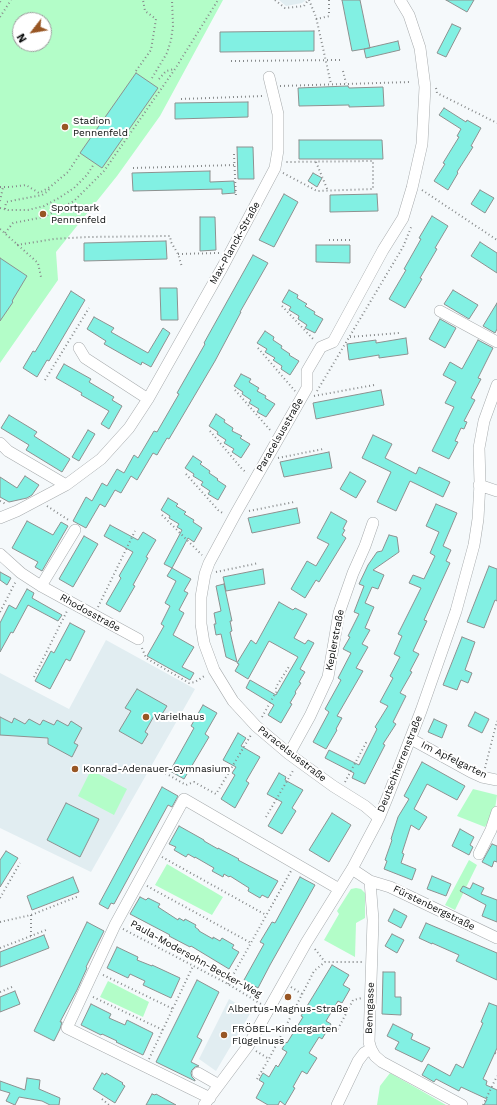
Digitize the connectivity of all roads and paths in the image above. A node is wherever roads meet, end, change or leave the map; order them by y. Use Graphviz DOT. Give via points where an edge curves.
graph roads {
  1 [pos="11,0"];
  2 [pos="143,0"];
  3 [pos="172,0"];
  4 [pos="218,0"];
  5 [pos="275,0"];
  6 [pos="309,0"];
  7 [pos="329,0"];
  8 [pos="400,0"];
  9 [pos="0,17"];
  10 [pos="316,19"];
  11 [pos="326,60"];
  12 [pos="341,60"];
  13 [pos="231,61"];
  14 [pos="175,68"];
  15 [pos="343,70"];
  16 [pos="136,71"];
  17 [pos="152,78"];
  18 [pos="159,79"];
  19 [pos="410,82"];
  20 [pos="346,83"];
  21 [pos="331,84"];
  22 [pos="271,86"];
  23 [pos="426,87"];
  24 [pos="181,99"];
  25 [pos="497,123"];
  26 [pos="80,154"];
  27 [pos="234,154"];
  28 [pos="316,162"];
  29 [pos="94,164"];
  30 [pos="234,165"];
  31 [pos="276,165"];
  32 [pos="133,168"];
  33 [pos="413,183"];
  34 [pos="1,187"];
  35 [pos="50,187"];
  36 [pos="328,191"];
  37 [pos="236,198"];
  38 [pos="0,201"];
  39 [pos="0,208"];
  40 [pos="5,210"];
  41 [pos="414,220"];
  42 [pos="0,229"];
  43 [pos="5,233"];
  44 [pos="329,240"];
  45 [pos="353,240"];
  46 [pos="497,240"];
  47 [pos="17,245"];
  48 [pos="230,253"];
  49 [pos="178,254"];
  50 [pos="182,267"];
  51 [pos="41,277"];
  52 [pos="282,306"];
  53 [pos="89,308"];
  54 [pos="440,311"];
  55 [pos="399,333"];
  56 [pos="349,337"];
  57 [pos="334,338"];
  58 [pos="497,342"];
  59 [pos="321,347"];
  60 [pos="79,348"];
  61 [pos="258,348"];
  62 [pos="45,380"];
  63 [pos="374,385"];
  64 [pos="497,385"];
  65 [pos="234,390"];
  66 [pos="314,396"];
  67 [pos="301,398"];
  68 [pos="148,399"];
  69 [pos="210,431"];
  70 [pos="278,438"];
  71 [pos="0,443"];
  72 [pos="323,449"];
  73 [pos="282,451"];
  74 [pos="278,458"];
  75 [pos="265,460"];
  76 [pos="186,474"];
  77 [pos="255,479"];
  78 [pos="66,485"];
  79 [pos="479,485"];
  80 [pos="497,491"];
  81 [pos="39,501"];
  82 [pos="294,502"];
  83 [pos="252,504"];
  84 [pos="249,511"];
  85 [pos="162,515"];
  86 [pos="234,516"];
  87 [pos="0,518"];
  88 [pos="373,523"];
  89 [pos="75,530"];
  90 [pos="135,531"];
  91 [pos="0,554"];
  92 [pos="259,563"];
  93 [pos="212,569"];
  94 [pos="21,573"];
  95 [pos="41,586"];
  96 [pos="71,602"];
  97 [pos="0,612"];
  98 [pos="94,615"];
  99 [pos="138,639"];
  100 [pos="290,665"];
  101 [pos="214,670"];
  102 [pos="34,677"];
  103 [pos="497,721"];
  104 [pos="256,726"];
  105 [pos="411,739"];
  106 [pos="367,741"];
  107 [pos="289,754"];
  108 [pos="299,761"];
  109 [pos="162,771"];
  110 [pos="482,777"];
  111 [pos="497,780"];
  112 [pos="340,790"];
  113 [pos="497,812"];
  114 [pos="266,817"];
  115 [pos="379,818"];
  116 [pos="154,853"];
  117 [pos="479,854"];
  118 [pos="20,863"];
  119 [pos="295,863"];
  120 [pos="352,869"];
  121 [pos="139,881"];
  122 [pos="370,881"];
  123 [pos="339,889"];
  124 [pos="79,896"];
  125 [pos="0,898"];
  126 [pos="31,915"];
  127 [pos="266,916"];
  128 [pos="0,922"];
  129 [pos="115,925"];
  130 [pos="46,930"];
  131 [pos="31,936"];
  132 [pos="497,938"];
  133 [pos="251,943"];
  134 [pos="0,948"];
  135 [pos="316,950"];
  136 [pos="324,962"];
  137 [pos="372,962"];
  138 [pos="193,966"];
  139 [pos="93,970"];
  140 [pos="228,984"];
  141 [pos="12,987"];
  142 [pos="294,989"];
  143 [pos="0,992"];
  144 [pos="83,992"];
  145 [pos="302,994"];
  146 [pos="371,997"];
  147 [pos="173,1009"];
  148 [pos="269,1009"];
  149 [pos="163,1030"];
  150 [pos="336,1033"];
  151 [pos="371,1048"];
  152 [pos="258,1052"];
  153 [pos="269,1059"];
  154 [pos="145,1067"];
  155 [pos="198,1073"];
  156 [pos="497,1076"];
  157 [pos="257,1079"];
  158 [pos="219,1085"];
  159 [pos="102,1099"];
  160 [pos="207,1101"];
  161 [pos="109,1105"];
  162 [pos="337,1105"];
  163 [pos="462,1105"];
  164 [pos="483,1105"];
  1 -- 9 [label="path"];
  2 -- 16 [label="path" via="145,11 156,19 151,50"];
  3 -- 17 [label="path" via="171,40 167,53"];
  4 -- 14 [label="path"];
  5 -- 6 [label="path" via="285,8 304,6"];
  6 -- 10 [label="path"];
  7 -- 10 [label="path" via="330,14"];
  8 -- 23 [label="street, Paracelsusstraße" via="409,15 420,48"];
  10 -- 11 [label="path"];
  11 -- 12 [label="path"];
  11 -- 13 [label="path"];
  11 -- 21 [label="path"];
  14 -- 18 [label="path" via="166,71"];
  14 -- 43 [label="path" via="104,171 74,201 44,217 13,223"];
  15 -- 20 [label="path"];
  19 -- 20 [label="path"];
  20 -- 21 [label="path"];
  21 -- 22 [label="path"];
  22 -- 24 [label="path"];
  22 -- 31 [label="street, Max-Planck-Straße" via="278,114"];
  23 -- 25 [label="path" via="436,86 437,93"];
  23 -- 33 [label="street, Paracelsusstraße" via="422,144"];
  26 -- 35 [label="path" via="68,172"];
  27 -- 30 [label="path"];
  28 -- 31 [label="path"];
  28 -- 36 [label="path"];
  28 -- 36 [label="path" via="373,161 373,189"];
  29 -- 40 [label="path" via="74,188 44,206 28,210"];
  30 -- 32 [label="path"];
  30 -- 37 [label="path"];
  31 -- 36 [label="path" via="317,191"];
  31 -- 48 [label="street, Max-Planck-Straße"];
  33 -- 46 [label="path"];
  33 -- 57 [label="street, Paracelsusstraße" via="403,218"];
  34 -- 35 [label="path" via="26,185 39,194"];
  34 -- 38 [label="path"];
  35 -- 40 [label="path" via="42,195 6,202"];
  39 -- 40 [label="path"];
  41 -- 56 [label="path" via="403,247"];
  42 -- 43 [label="path"];
  43 -- 47 [label="path"];
  44 -- 45 [label="path"];
  47 -- 49 [label="path" via="88,237 170,236"];
  47 -- 51 [label="path" via="38,263"];
  48 -- 49 [label="path"];
  48 -- 68 [label="street, Max-Planck-Straße"];
  49 -- 50 [label="path"];
  52 -- 59 [label="path"];
  53 -- 62 [label="path"];
  54 -- 58 [label="street"];
  55 -- 56 [label="path"];
  56 -- 57 [label="path"];
  56 -- 66 [label="path"];
  57 -- 59 [label="street, Paracelsusstraße" via="333,342"];
  59 -- 67 [label="street, Paracelsusstraße" via="308,371 307,388"];
  60 -- 68 [label="street" via="85,358"];
  61 -- 67 [label="path"];
  63 -- 66 [label="path"];
  64 -- 79 [label="street, Deutschherrenstraße" via="484,421 479,448"];
  65 -- 70 [label="path"];
  66 -- 67 [label="path"];
  67 -- 70 [label="street, Paracelsusstraße"];
  68 -- 78 [label="street, Max-Planck-Straße" via="129,428 101,459"];
  69 -- 77 [label="path"];
  70 -- 75 [label="street, Paracelsusstraße"];
  71 -- 78 [label="street" via="8,451"];
  72 -- 74 [label="path"];
  73 -- 74 [label="path"];
  74 -- 75 [label="path"];
  75 -- 77 [label="street, Paracelsusstraße"];
  76 -- 86 [label="path" via="218,510"];
  77 -- 86 [label="street, Paracelsusstraße"];
  78 -- 81 [label="street, Max-Planck-Straße"];
  79 -- 80 [label="street"];
  79 -- 105 [label="street, Deutschherrenstraße" via="474,545 440,660"];
  81 -- 87 [label="street, Max-Planck-Straße"];
  81 -- 89 [label="path" via="74,524"];
  82 -- 84 [label="path"];
  83 -- 84 [label="path"];
  84 -- 86 [label="path"];
  85 -- 93 [label="path" via="203,556"];
  86 -- 93 [label="street, Paracelsusstraße"];
  88 -- 107 [label="street, Keplerstraße" via="338,613 328,677"];
  89 -- 95 [label="street"];
  90 -- 98 [label="path"];
  91 -- 94 [label="street, Rhodosstraße"];
  92 -- 93 [label="path"];
  93 -- 101 [label="street, Paracelsusstraße" via="202,597 201,624 204,643"];
  94 -- 95 [label="street, Rhodosstraße"];
  94 -- 97 [label="path"];
  95 -- 96 [label="street, Rhodosstraße"];
  96 -- 98 [label="street, Rhodosstraße"];
  96 -- 102 [label="path"];
  98 -- 99 [label="street, Rhodosstraße"];
  99 -- 101 [label="path" via="146,658 189,683"];
  100 -- 104 [label="path"];
  101 -- 104 [label="street, Paracelsusstraße" via="233,701"];
  103 -- 110 [label="path"];
  104 -- 107 [label="street, Paracelsusstraße"];
  104 -- 109 [label="path" via="216,794 194,782 186,785"];
  105 -- 110 [label="street, Im Apfelgarten"];
  105 -- 115 [label="street, Deutschherrenstraße"];
  106 -- 112 [label="path"];
  107 -- 108 [label="street, Paracelsusstraße"];
  108 -- 112 [label="street, Paracelsusstraße"];
  108 -- 114 [label="path"];
  110 -- 111 [label="street, Im Apfelgarten"];
  112 -- 115 [label="street, Paracelsusstraße"];
  113 -- 117 [label="street"];
  115 -- 120 [label="street, Deutschherrenstraße"];
  116 -- 119 [label="street" via="184,799"];
  116 -- 121 [label="street"];
  116 -- 127 [label="path"];
  118 -- 125 [label="path"];
  119 -- 123 [label="street"];
  119 -- 127 [label="path"];
  120 -- 122 [label="street"];
  120 -- 123 [label="street, Deutschherrenstraße"];
  121 -- 129 [label="street"];
  121 -- 133 [label="path"];
  122 -- 132 [label="street, Fürstenbergstraße" via="390,887"];
  122 -- 137 [label="street, Benngasse" via="373,920"];
  123 -- 148 [label="street, Deutschherrenstraße"];
  124 -- 126 [label="path"];
  126 -- 128 [label="path"];
  126 -- 131 [label="path"];
  127 -- 133 [label="path"];
  129 -- 138 [label="path, Paula-Modersohn-Becker-Weg"];
  129 -- 139 [label="street"];
  130 -- 131 [label="path"];
  131 -- 134 [label="path"];
  133 -- 140 [label="path"];
  135 -- 136 [label="path"];
  136 -- 137 [label="path"];
  136 -- 145 [label="path" via="314,971"];
  137 -- 146 [label="street, Benngasse"];
  138 -- 140 [label="path, Paula-Modersohn-Becker-Weg"];
  138 -- 147 [label="path"];
  139 -- 144 [label="street"];
  139 -- 147 [label="path"];
  140 -- 148 [label="path, Paula-Modersohn-Becker-Weg"];
  141 -- 143 [label="path"];
  142 -- 145 [label="path"];
  144 -- 149 [label="path"];
  144 -- 154 [label="street" via="67,1028"];
  145 -- 153 [label="path"];
  146 -- 150 [label="path" via="353,1000"];
  146 -- 151 [label="street, Benngasse"];
  147 -- 149 [label="path"];
  148 -- 158 [label="street, Deutschherrenstraße" via="248,1046"];
  149 -- 154 [label="path"];
  151 -- 162 [label="street" via="358,1061"];
  151 -- 163 [label="street, Benngasse" via="382,1062"];
  152 -- 153 [label="path"];
  153 -- 157 [label="path"];
  154 -- 160 [label="street"];
  155 -- 158 [label="street"];
  156 -- 164 [label="path"];
  158 -- 160 [label="street, Deutschherrenstraße"];
  159 -- 161 [label="path"];
}
